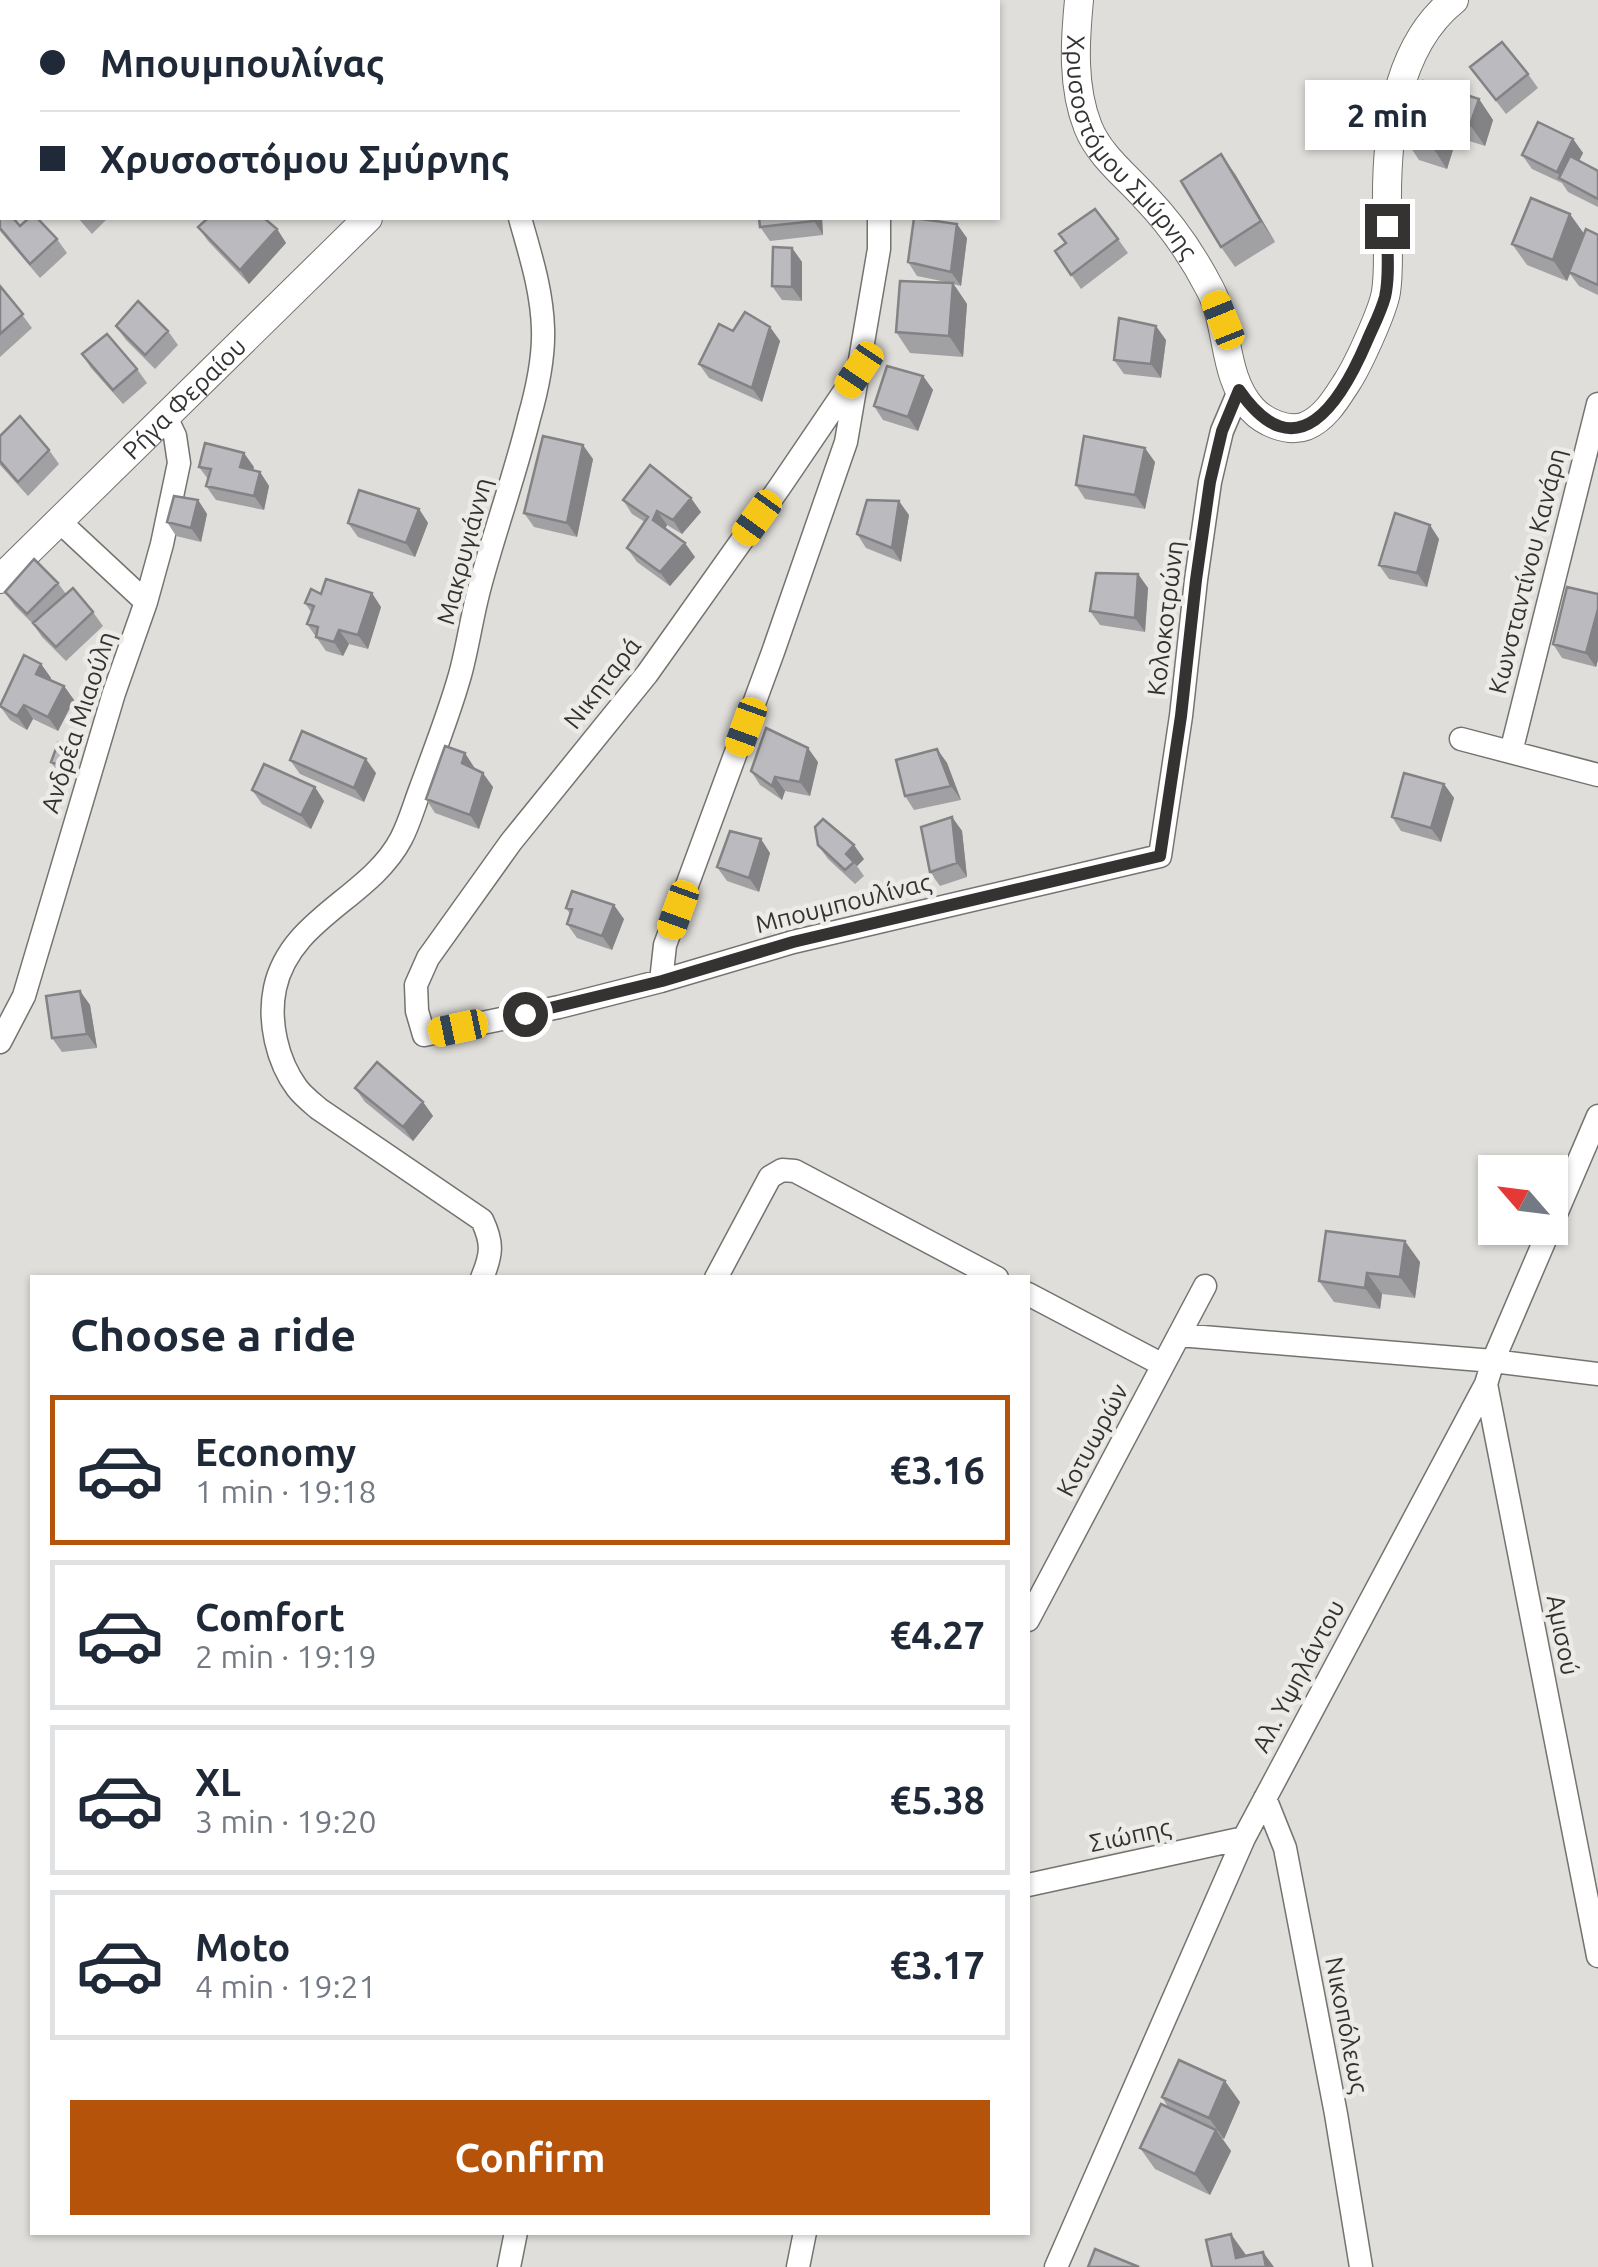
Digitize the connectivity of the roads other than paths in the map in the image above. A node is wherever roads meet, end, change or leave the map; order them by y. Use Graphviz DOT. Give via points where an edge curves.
graph roads {
  1 [pos="1080,0"];
  2 [pos="1454,0"];
  3 [pos="366,220"];
  4 [pos="521,220"];
  5 [pos="879,220"];
  6 [pos="859,370"];
  7 [pos="1239,390"];
  8 [pos="1598,404"];
  9 [pos="165,415"];
  10 [pos="59,521"];
  11 [pos="0,580"];
  12 [pos="146,602"];
  13 [pos="1461,739"];
  14 [pos="1511,752"];
  15 [pos="1598,774"];
  16 [pos="1160,856"];
  17 [pos="662,981"];
  18 [pos="424,1035"];
  19 [pos="0,1042"];
  20 [pos="1598,1116"];
  21 [pos="483,1275"];
  22 [pos="718,1275"];
  23 [pos="990,1275"];
  24 [pos="1205,1286"];
  25 [pos="1030,1295"];
  26 [pos="1179,1335"];
  27 [pos="1493,1361"];
  28 [pos="1163,1365"];
  29 [pos="1598,1374"];
  30 [pos="1486,1384"];
  31 [pos="1030,1616"];
  32 [pos="1265,1798"];
  33 [pos="1244,1838"];
  34 [pos="1030,1885"];
  35 [pos="1598,1956"];
  36 [pos="515,2235"];
  37 [pos="804,2235"];
  38 [pos="509,2267"];
  39 [pos="798,2267"];
  40 [pos="1056,2267"];
  41 [pos="1361,2267"];
  1 -- 7 [label="street, Χρυσοστόμου Σμύρνης" via="1075,56 1088,128 1174,231 1212,291"];
  2 -- 7 [label="street" via="1424,35 1399,92 1386,204 1386,296 1350,376 1319,418 1302,428 1272,424"];
  3 -- 9 [label="street, Ρήγα Φεραίου"];
  4 -- 21 [label="street, Μακρυγιάννη" via="544,331 537,387 461,673 401,840 366,881 308,930 283,966 272,1014 274,1040 297,1088 319,1110 482,1220 490,1236"];
  5 -- 6 [label="street"];
  6 -- 17 [label="street" via="846,442 665,945"];
  6 -- 18 [label="street, Νικηταρά" via="647,674 510,842 428,958 416,984"];
  7 -- 16 [label="street, Κολοκοτρώνη" via="1210,482"];
  8 -- 14 [label="street, Κωνσταντίνου Κανάρη"];
  9 -- 10 [label="street, Ρήγα Φεραίου"];
  9 -- 12 [label="street, Ανδρέα Μιαούλη" via="179,463"];
  10 -- 11 [label="street, Ρήγα Φεραίου"];
  10 -- 12 [label="street"];
  12 -- 19 [label="street, Ανδρέα Μιαούλη" via="24,996"];
  13 -- 14 [label="street"];
  14 -- 15 [label="street"];
  16 -- 17 [label="street, Μπουμπουλίνας" via="793,942"];
  17 -- 18 [label="street, Μπουμπουλίνας"];
  20 -- 27 [label="street, Αλ. Υψηλάντου"];
  22 -- 23 [label="street" via="770,1177 782,1170"];
  24 -- 26 [label="street, Κοτυωρών"];
  25 -- 28 [label="street"];
  26 -- 27 [label="street"];
  26 -- 28 [label="street, Κοτυωρών"];
  27 -- 29 [label="street"];
  27 -- 30 [label="street, Αλ. Υψηλάντου"];
  28 -- 31 [label="street, Κοτυωρών"];
  30 -- 32 [label="street, Αλ. Υψηλάντου"];
  30 -- 35 [label="street, Αμισού"];
  32 -- 33 [label="street, Αλ. Υψηλάντου"];
  32 -- 41 [label="street, Νικοπόλεως" via="1285,1848"];
  33 -- 34 [label="street, Σιώπης"];
  33 -- 40 [label="street, Αλ. Υψηλάντου"];
  36 -- 38 [label="street"];
  37 -- 39 [label="street"];
}
